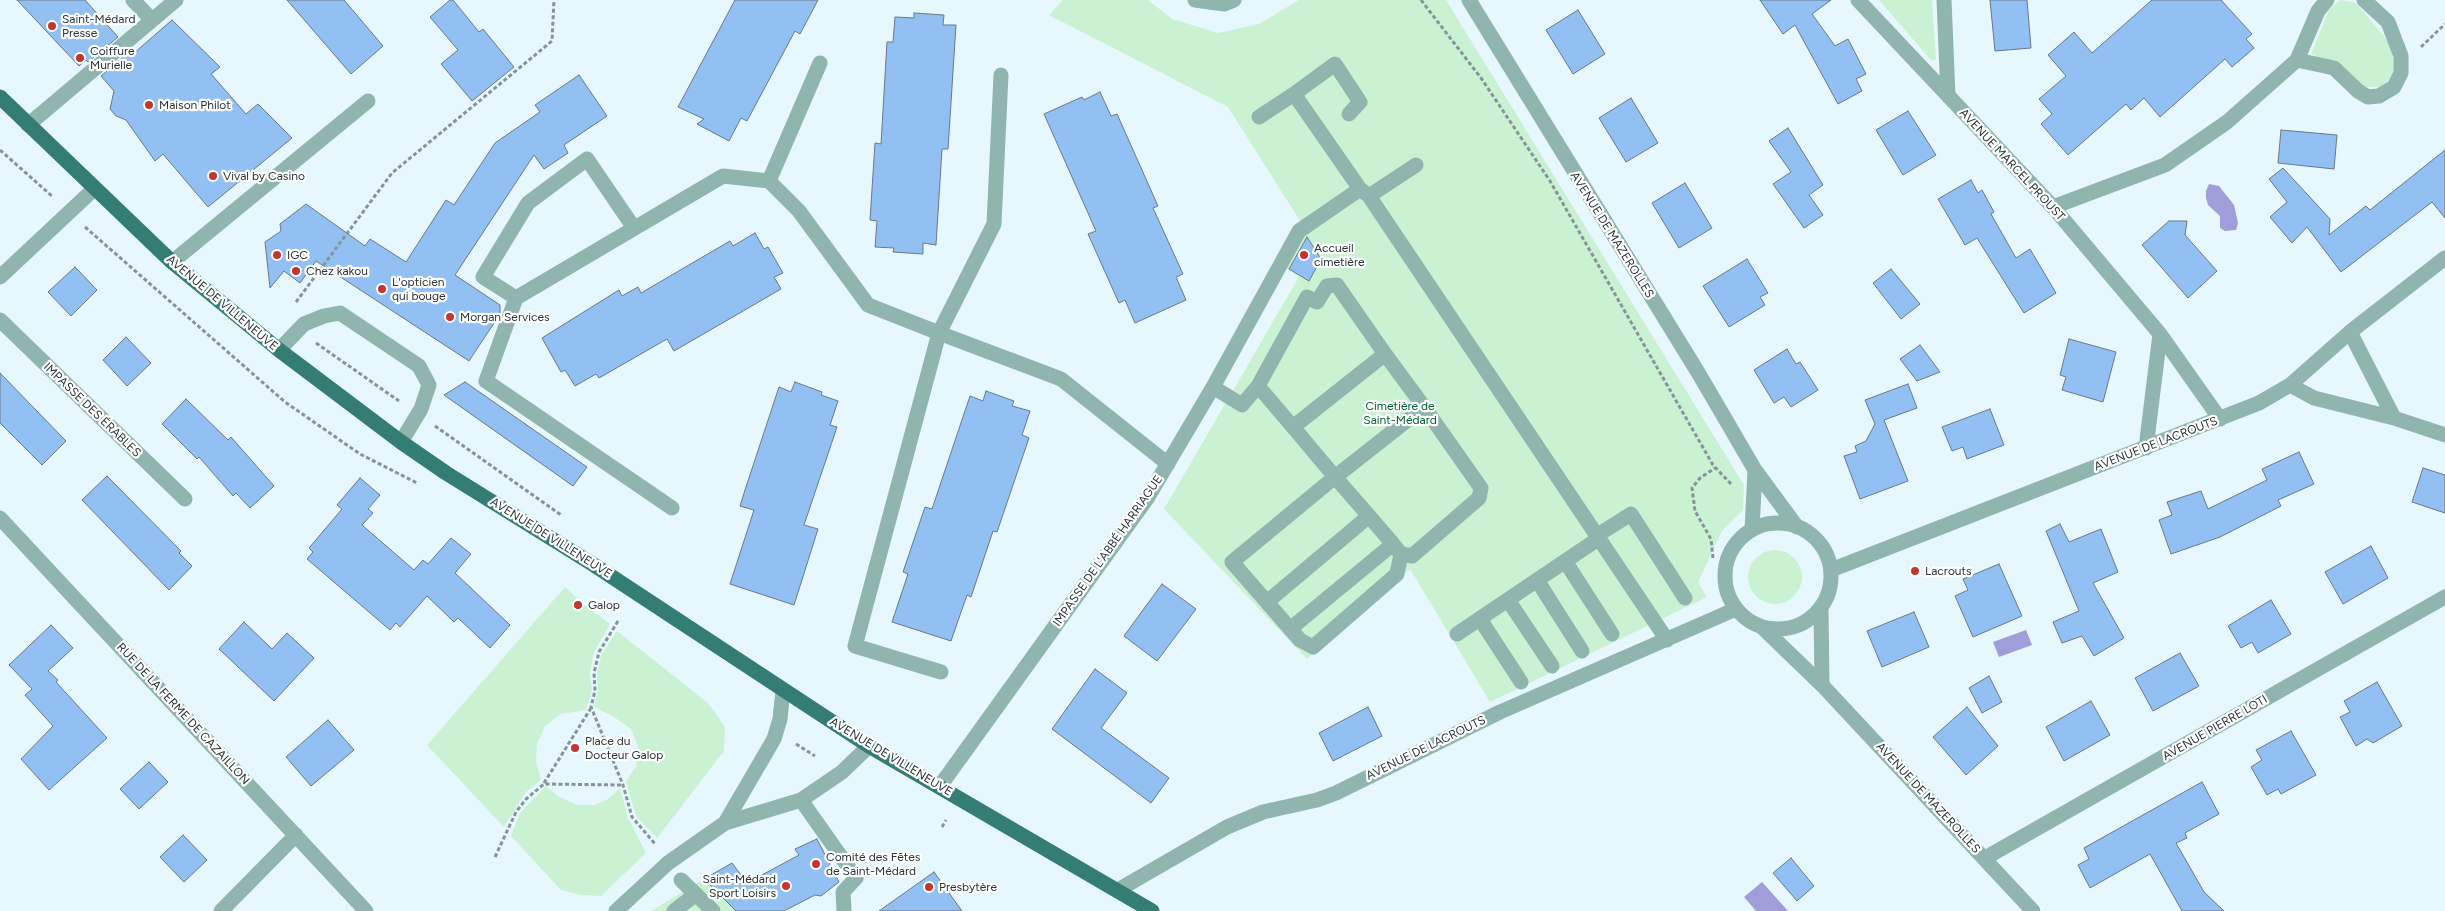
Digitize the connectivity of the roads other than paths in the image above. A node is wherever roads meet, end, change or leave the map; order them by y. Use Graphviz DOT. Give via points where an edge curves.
graph roads {
  1 [pos="133,0"];
  2 [pos="176,0"];
  3 [pos="1195,0"];
  4 [pos="1234,0"];
  5 [pos="1469,0"];
  6 [pos="1858,0"];
  7 [pos="1944,0"];
  8 [pos="2327,0"];
  9 [pos="2364,0"];
  10 [pos="152,20"];
  11 [pos="2296,60"];
  12 [pos="820,63"];
  13 [pos="1001,76"];
  14 [pos="1294,94"];
  15 [pos="1948,96"];
  16 [pos="0,97"];
  17 [pos="368,101"];
  18 [pos="1349,114"];
  19 [pos="1259,117"];
  20 [pos="28,125"];
  21 [pos="1416,165"];
  22 [pos="769,181"];
  23 [pos="94,189"];
  24 [pos="1364,193"];
  25 [pos="2053,207"];
  26 [pos="634,228"];
  27 [pos="2445,258"];
  28 [pos="172,262"];
  29 [pos="0,277"];
  30 [pos="516,298"];
  31 [pos="0,320"];
  32 [pos="2350,332"];
  33 [pos="939,333"];
  34 [pos="2160,334"];
  35 [pos="279,350"];
  36 [pos="1385,354"];
  37 [pos="2290,385"];
  38 [pos="1258,386"];
  39 [pos="1214,387"];
  40 [pos="1424,407"];
  41 [pos="2394,418"];
  42 [pos="2220,419"];
  43 [pos="1293,427"];
  44 [pos="2445,435"];
  45 [pos="401,442"];
  46 [pos="2146,448"];
  47 [pos="1168,464"];
  48 [pos="1756,470"];
  49 [pos="1336,477"];
  50 [pos="185,499"];
  51 [pos="672,508"];
  52 [pos="1369,516"];
  53 [pos="0,518"];
  54 [pos="1797,527"];
  55 [pos="1752,530"];
  56 [pos="1597,537"];
  57 [pos="1397,549"];
  58 [pos="1565,561"];
  59 [pos="1831,570"];
  60 [pos="1537,580"];
  61 [pos="1685,598"];
  62 [pos="2445,598"];
  63 [pos="1508,600"];
  64 [pos="1266,602"];
  65 [pos="1736,609"];
  66 [pos="1821,609"];
  67 [pos="1480,618"];
  68 [pos="1762,627"];
  69 [pos="1290,629"];
  70 [pos="1457,634"];
  71 [pos="1612,634"];
  72 [pos="1667,640"];
  73 [pos="1582,652"];
  74 [pos="1552,666"];
  75 [pos="941,672"];
  76 [pos="1521,682"];
  77 [pos="1822,685"];
  78 [pos="783,690"];
  79 [pos="869,746"];
  80 [pos="940,786"];
  81 [pos="801,800"];
  82 [pos="725,823"];
  83 [pos="296,835"];
  84 [pos="1985,858"];
  85 [pos="681,880"];
  86 [pos="1118,890"];
  87 [pos="696,894"];
  88 [pos="221,911"];
  89 [pos="366,911"];
  90 [pos="616,911"];
  91 [pos="674,911"];
  92 [pos="713,911"];
  93 [pos="844,911"];
  94 [pos="1152,911"];
  95 [pos="2033,911"];
  1 -- 10 [label="street"];
  2 -- 10 [label="street"];
  3 -- 4 [label="street" via="1224,4"];
  5 -- 48 [label="street, AVENUE DE MAZEROLLES"];
  6 -- 15 [label="street, AVENUE MARCEL PROUST"];
  7 -- 15 [label="street"];
  8 -- 11 [label="street" via="2318,11"];
  9 -- 11 [label="street" via="2388,22 2401,56 2401,73 2394,87 2379,96 2368,97 2334,68"];
  10 -- 20 [label="street"];
  11 -- 25 [label="street" via="2227,122 2165,165"];
  12 -- 22 [label="street"];
  13 -- 33 [label="street" via="994,224"];
  14 -- 18 [label="street" via="1335,64 1360,102"];
  14 -- 19 [label="street"];
  14 -- 24 [label="street"];
  15 -- 25 [label="street, AVENUE MARCEL PROUST"];
  16 -- 20 [label="main road, AVENUE DE VILLENEUVE"];
  17 -- 28 [label="street"];
  20 -- 23 [label="main road, AVENUE DE VILLENEUVE"];
  21 -- 24 [label="street"];
  22 -- 26 [label="street" via="723,176"];
  22 -- 33 [label="street" via="799,211 868,305"];
  23 -- 28 [label="main road, AVENUE DE VILLENEUVE"];
  23 -- 29 [label="street"];
  24 -- 39 [label="street, IMPASSE DE L'ABBÉ HARRIAGUE" via="1299,231"];
  24 -- 56 [label="street"];
  25 -- 34 [label="street, AVENUE MARCEL PROUST"];
  26 -- 30 [label="street"];
  26 -- 30 [label="street" via="587,159 528,203 483,277"];
  27 -- 32 [label="street, AVENUE DE LACROUTS"];
  28 -- 35 [label="main road, AVENUE DE VILLENEUVE"];
  30 -- 51 [label="street" via="486,381"];
  31 -- 50 [label="street, IMPASSE DES ÉRABLES"];
  32 -- 37 [label="street, AVENUE DE LACROUTS"];
  32 -- 41 [label="street"];
  33 -- 47 [label="street" via="1062,379"];
  33 -- 75 [label="street" via="855,646"];
  34 -- 42 [label="street, AVENUE MARCEL PROUST"];
  34 -- 46 [label="street"];
  35 -- 45 [label="main road, AVENUE DE VILLENEUVE"];
  35 -- 45 [label="street" via="304,324 340,313 419,366 429,385 418,414"];
  36 -- 38 [label="street" via="1337,285 1327,286 1318,302 1307,297"];
  36 -- 40 [label="street"];
  36 -- 43 [label="street"];
  37 -- 41 [label="street" via="2314,398"];
  37 -- 42 [label="street, AVENUE DE LACROUTS" via="2259,403"];
  38 -- 39 [label="street" via="1242,405"];
  38 -- 43 [label="street"];
  39 -- 47 [label="street, IMPASSE DE L'ABBÉ HARRIAGUE"];
  40 -- 49 [label="street"];
  40 -- 57 [label="street" via="1481,488 1479,498 1412,556"];
  41 -- 44 [label="street"];
  42 -- 46 [label="street, AVENUE DE LACROUTS"];
  43 -- 49 [label="street"];
  45 -- 78 [label="main road, AVENUE DE VILLENEUVE"];
  46 -- 59 [label="street, AVENUE DE LACROUTS"];
  47 -- 80 [label="street, IMPASSE DE L'ABBÉ HARRIAGUE" via="1148,497"];
  48 -- 54 [label="street, AVENUE DE MAZEROLLES"];
  48 -- 55 [label="street"];
  49 -- 52 [label="street"];
  49 -- 64 [label="street" via="1232,562"];
  52 -- 57 [label="street"];
  52 -- 64 [label="street"];
  53 -- 83 [label="street, RUE DE LA FERME DE CAZAILLON"];
  54 -- 55 [label="street" via="1774,523"];
  54 -- 59 [label="street" via="1810,533 1820,544 1828,556"];
  55 -- 65 [label="street" via="1731,551 1726,565 1728,596"];
  56 -- 58 [label="street"];
  56 -- 61 [label="street" via="1631,514"];
  56 -- 72 [label="street"];
  57 -- 69 [label="street"];
  57 -- 69 [label="street" via="1397,574 1313,647"];
  58 -- 60 [label="street"];
  58 -- 71 [label="street"];
  59 -- 66 [label="street" via="1828,597"];
  60 -- 63 [label="street"];
  60 -- 73 [label="street"];
  62 -- 84 [label="street, AVENUE PIERRE LOTI"];
  63 -- 67 [label="street"];
  63 -- 74 [label="street"];
  64 -- 69 [label="street"];
  65 -- 68 [label="street"];
  65 -- 72 [label="street, AVENUE DE LACROUTS"];
  66 -- 68 [label="street" via="1800,625 1787,629"];
  66 -- 77 [label="street"];
  67 -- 70 [label="street"];
  67 -- 76 [label="street"];
  68 -- 77 [label="street, AVENUE DE MAZEROLLES"];
  72 -- 86 [label="street, AVENUE DE LACROUTS" via="1500,712 1336,792 1317,800 1263,812 1227,827"];
  77 -- 84 [label="street, AVENUE DE MAZEROLLES"];
  78 -- 79 [label="main road, AVENUE DE VILLENEUVE"];
  78 -- 82 [label="street" via="774,739"];
  79 -- 80 [label="main road, AVENUE DE VILLENEUVE"];
  79 -- 81 [label="street" via="842,772"];
  80 -- 86 [label="main road, AVENUE DE VILLENEUVE"];
  81 -- 82 [label="street"];
  81 -- 93 [label="street" via="856,878 843,892"];
  82 -- 90 [label="street" via="668,863"];
  83 -- 88 [label="street"];
  83 -- 89 [label="street, RUE DE LA FERME DE CAZAILLON"];
  84 -- 95 [label="street, AVENUE DE MAZEROLLES"];
  85 -- 87 [label="street"];
  86 -- 94 [label="main road, AVENUE DE VILLENEUVE"];
  87 -- 91 [label="street"];
  87 -- 92 [label="street"];
}
